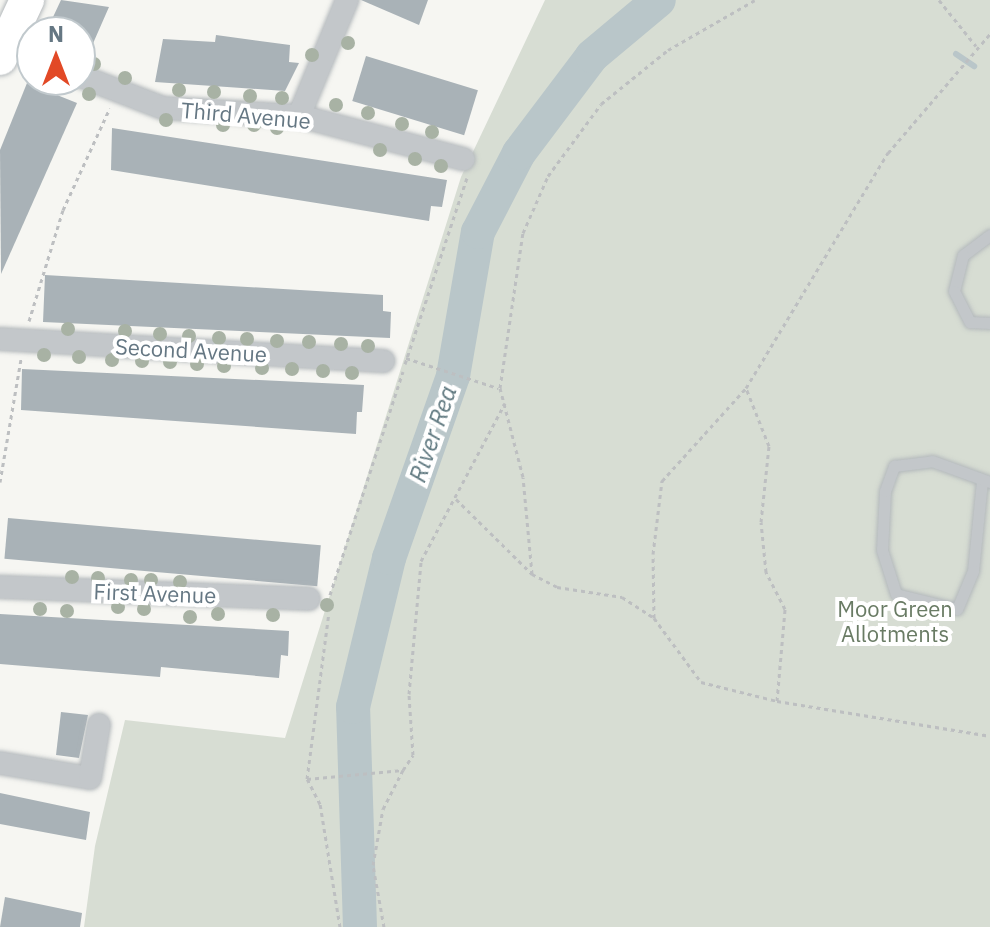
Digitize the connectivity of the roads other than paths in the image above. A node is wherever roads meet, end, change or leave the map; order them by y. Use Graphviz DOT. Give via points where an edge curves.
graph roads {
  1 [pos="27,0"];
  2 [pos="347,0"];
  3 [pos="13,51"];
  4 [pos="96,83"];
  5 [pos="299,116"];
  6 [pos="463,159"];
  7 [pos="990,235"];
  8 [pos="990,323"];
  9 [pos="0,339"];
  10 [pos="383,361"];
  11 [pos="986,482"];
  12 [pos="0,587"];
  13 [pos="309,599"];
  14 [pos="99,725"];
  15 [pos="0,763"];
  1 -- 3 [label="main road"];
  2 -- 5 [label="street"];
  4 -- 5 [label="street, Third Avenue" via="163,108"];
  5 -- 6 [label="street, Third Avenue"];
  7 -- 8 [label="lane" via="963,255 954,291 970,322"];
  9 -- 10 [label="street, Second Avenue"];
  11 -- 11 [label="lane" via="932,461 894,466 885,491 882,550 896,594 957,609 973,571"];
  12 -- 13 [label="street, First Avenue"];
  14 -- 15 [label="street" via="90,778"];
}
